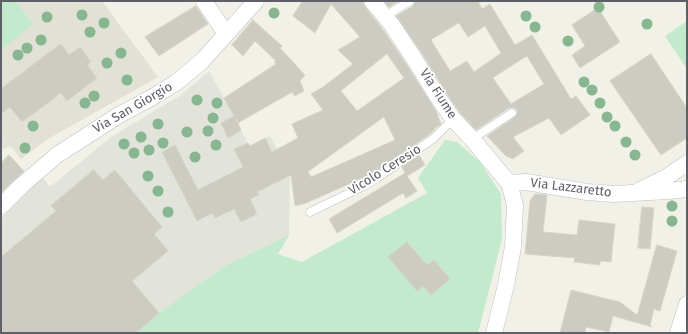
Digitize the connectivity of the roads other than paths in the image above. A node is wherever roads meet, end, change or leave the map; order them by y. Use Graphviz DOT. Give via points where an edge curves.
graph roads {
  1 [pos="204,1"];
  2 [pos="256,1"];
  3 [pos="372,1"];
  4 [pos="410,1"];
  5 [pos="385,16"];
  6 [pos="226,34"];
  7 [pos="512,113"];
  8 [pos="453,120"];
  9 [pos="472,139"];
  10 [pos="687,163"];
  11 [pos="509,184"];
  12 [pos="687,189"];
  13 [pos="634,193"];
  14 [pos="1,206"];
  15 [pos="310,212"];
  16 [pos="687,304"];
  17 [pos="494,333"];
  18 [pos="678,333"];
  1 -- 6 [label="street"];
  2 -- 6 [label="street, Via San Giorgio"];
  3 -- 5 [label="street, Via Fiume"];
  4 -- 5 [label="lane"];
  5 -- 8 [label="street, Via Fiume"];
  6 -- 14 [label="street, Via San Giorgio" via="202,61 177,82 57,155"];
  7 -- 9 [label="lane"];
  8 -- 9 [label="street, Via Fiume"];
  8 -- 15 [label="lane, Vicolo Ceresio" via="434,138 377,178"];
  9 -- 11 [label="street, Via Fiume"];
  10 -- 13 [label="street, Via Lazzaretto" via="665,178"];
  11 -- 13 [label="street, Via Lazzaretto" via="526,182 587,192"];
  11 -- 17 [label="street" via="515,205 513,247"];
  12 -- 13 [label="street, Via Lazzaretto"];
  16 -- 18 [label="street"];
}
